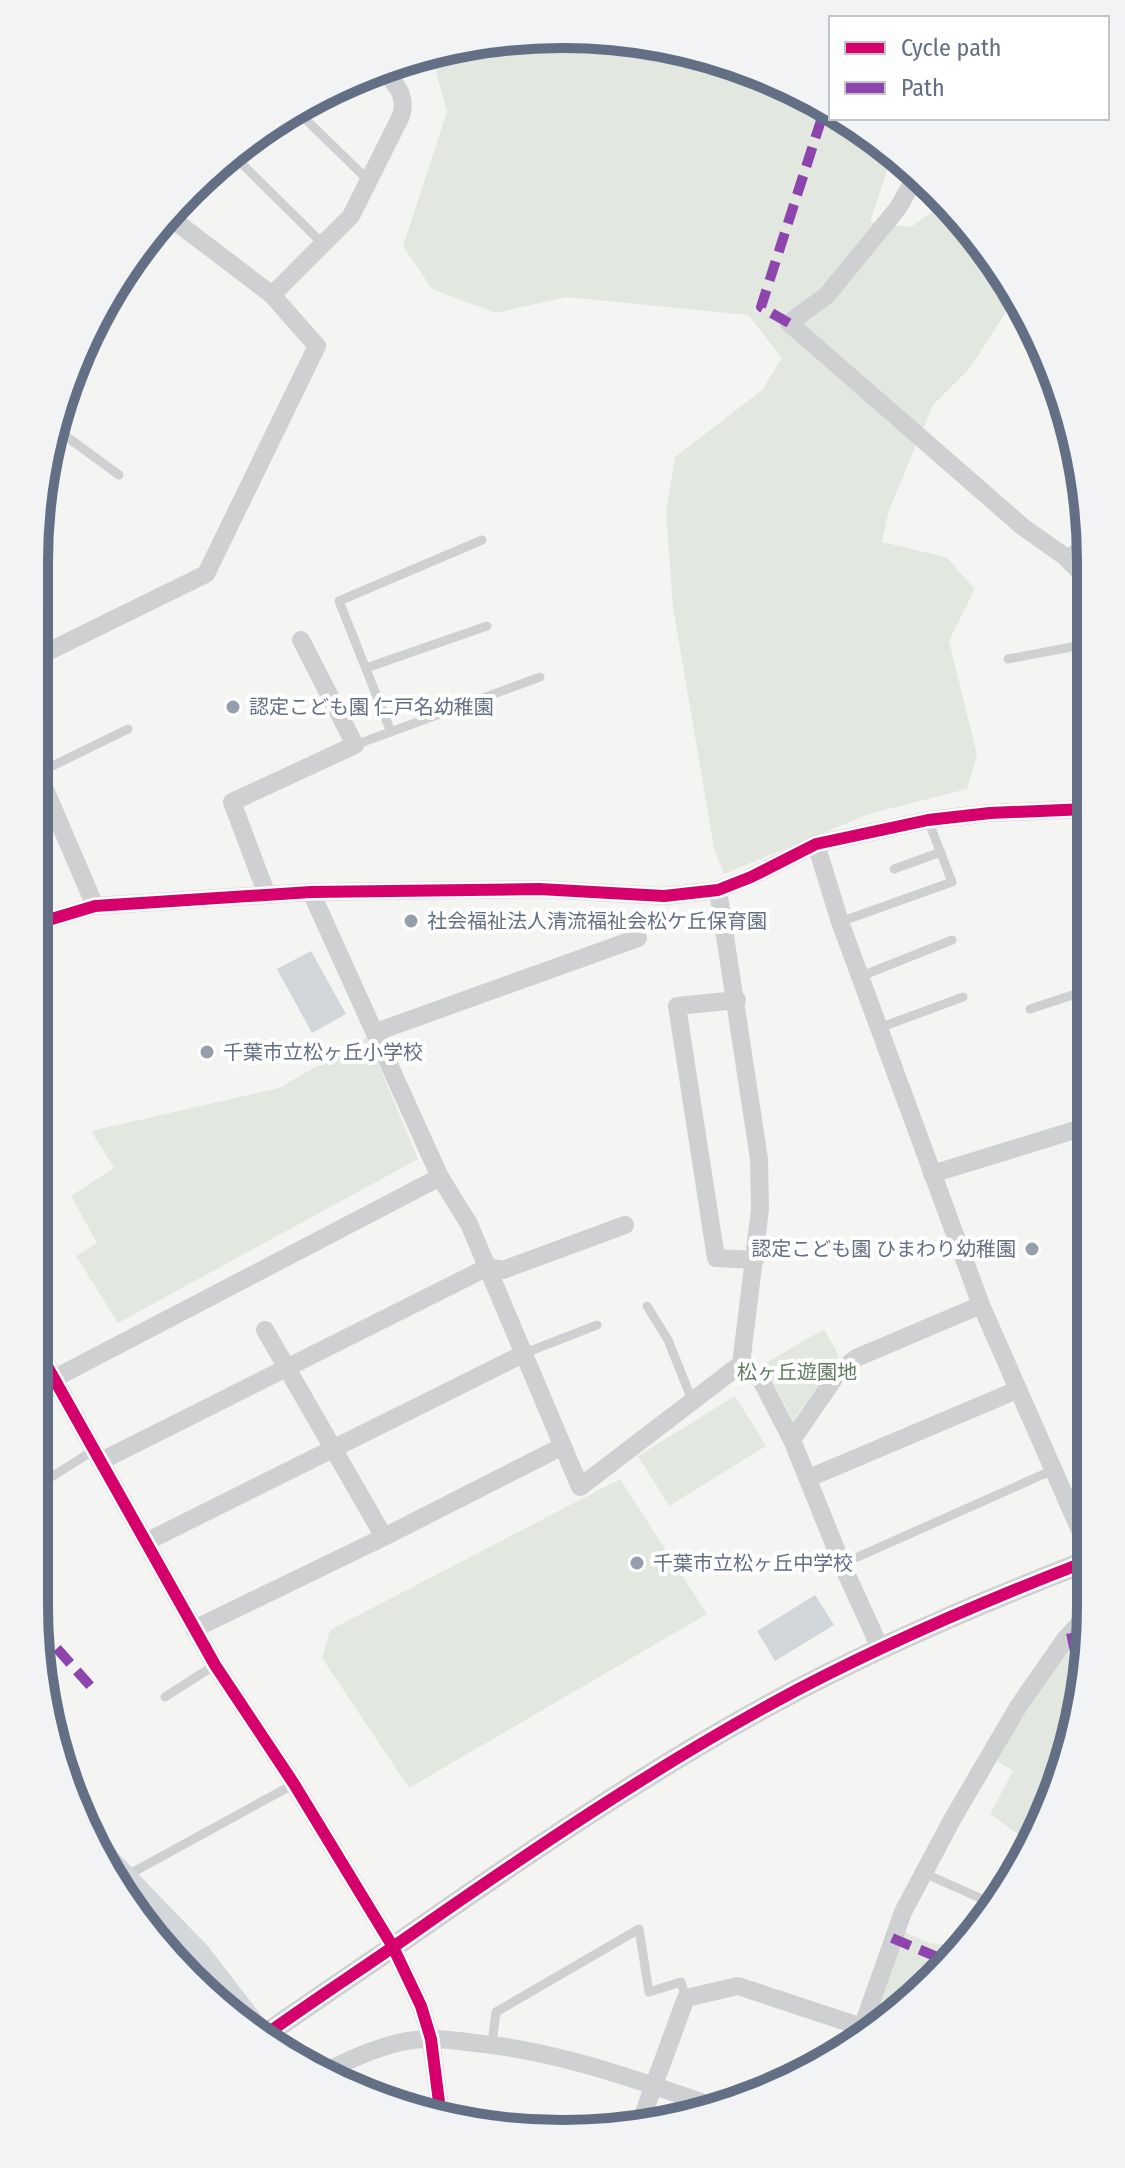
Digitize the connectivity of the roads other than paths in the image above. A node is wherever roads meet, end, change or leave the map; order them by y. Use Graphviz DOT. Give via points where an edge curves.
graph roads {
  1 [pos="390,78"];
  2 [pos="304,118"];
  3 [pos="240,162"];
  4 [pos="368,180"];
  5 [pos="911,185"];
  6 [pos="177,222"];
  7 [pos="322,243"];
  8 [pos="272,295"];
  9 [pos="65,435"];
  10 [pos="119,475"];
  11 [pos="482,540"];
  12 [pos="1077,547"];
  13 [pos="1064,556"];
  14 [pos="1077,569"];
  15 [pos="487,626"];
  16 [pos="301,640"];
  17 [pos="1077,646"];
  18 [pos="48,652"];
  19 [pos="1008,659"];
  20 [pos="366,668"];
  21 [pos="540,677"];
  22 [pos="128,729"];
  23 [pos="391,732"];
  24 [pos="355,745"];
  25 [pos="48,774"];
  26 [pos="48,802"];
  27 [pos="1077,809"];
  28 [pos="928,820"];
  29 [pos="816,844"];
  30 [pos="941,852"];
  31 [pos="894,869"];
  32 [pos="718,890"];
  33 [pos="311,892"];
  34 [pos="267,895"];
  35 [pos="95,906"];
  36 [pos="48,920"];
  37 [pos="840,922"];
  38 [pos="638,938"];
  39 [pos="952,940"];
  40 [pos="859,977"];
  41 [pos="1077,994"];
  42 [pos="963,997"];
  43 [pos="737,1000"];
  44 [pos="1030,1009"];
  45 [pos="879,1028"];
  46 [pos="376,1032"];
  47 [pos="1077,1129"];
  48 [pos="932,1174"];
  49 [pos="440,1177"];
  50 [pos="625,1225"];
  51 [pos="755,1260"];
  52 [pos="488,1267"];
  53 [pos="981,1305"];
  54 [pos="647,1306"];
  55 [pos="597,1325"];
  56 [pos="265,1330"];
  57 [pos="525,1353"];
  58 [pos="741,1364"];
  59 [pos="48,1366"];
  60 [pos="286,1366"];
  61 [pos="55,1378"];
  62 [pos="1017,1390"];
  63 [pos="692,1400"];
  64 [pos="792,1440"];
  65 [pos="563,1446"];
  66 [pos="334,1449"];
  67 [pos="97,1456"];
  68 [pos="1053,1470"];
  69 [pos="809,1478"];
  70 [pos="48,1481"];
  71 [pos="1077,1524"];
  72 [pos="384,1537"];
  73 [pos="146,1542"];
  74 [pos="842,1564"];
  75 [pos="1077,1565"];
  76 [pos="1076,1627"];
  77 [pos="194,1629"];
  78 [pos="881,1650"];
  79 [pos="215,1665"];
  80 [pos="165,1697"];
  81 [pos="294,1784"];
  82 [pos="121,1870"];
  83 [pos="924,1873"];
  84 [pos="984,1900"];
  85 [pos="172,1940"];
  86 [pos="393,1947"];
  87 [pos="686,1998"];
  88 [pos="234,2002"];
  89 [pos="864,2022"];
  90 [pos="271,2029"];
  91 [pos="849,2032"];
  92 [pos="431,2039"];
  93 [pos="492,2044"];
  94 [pos="335,2067"];
  95 [pos="653,2086"];
  96 [pos="699,2101"];
  97 [pos="439,2104"];
  98 [pos="643,2114"];
  1 -- 4 [label="street" via="403,95 404,106"];
  2 -- 4 [label="lane"];
  3 -- 7 [label="lane"];
  4 -- 7 [label="street" via="351,216"];
  5 -- 13 [label="street" via="827,295 789,323 1023,527"];
  6 -- 8 [label="street"];
  7 -- 8 [label="street"];
  8 -- 18 [label="street" via="317,346 206,574"];
  9 -- 10 [label="lane"];
  11 -- 20 [label="lane" via="339,601"];
  12 -- 13 [label="lane"];
  13 -- 14 [label="street"];
  15 -- 20 [label="lane"];
  16 -- 24 [label="street"];
  17 -- 19 [label="lane"];
  20 -- 23 [label="lane"];
  21 -- 23 [label="lane"];
  22 -- 25 [label="lane"];
  23 -- 24 [label="lane"];
  24 -- 34 [label="street" via="232,802"];
  26 -- 35 [label="street"];
  27 -- 28 [label="street"];
  28 -- 29 [label="street"];
  28 -- 30 [label="lane"];
  29 -- 32 [label="street"];
  29 -- 37 [label="street"];
  30 -- 31 [label="lane"];
  30 -- 37 [label="lane" via="952,882"];
  32 -- 33 [label="street" via="664,896 526,889"];
  32 -- 43 [label="street"];
  33 -- 34 [label="street"];
  33 -- 46 [label="street"];
  34 -- 35 [label="street"];
  35 -- 36 [label="street"];
  37 -- 40 [label="street"];
  38 -- 46 [label="street"];
  39 -- 40 [label="lane"];
  40 -- 45 [label="street"];
  41 -- 44 [label="lane"];
  42 -- 45 [label="lane"];
  43 -- 51 [label="street" via="759,1159"];
  43 -- 51 [label="street" via="677,1006 716,1258"];
  45 -- 48 [label="street"];
  46 -- 49 [label="street"];
  47 -- 48 [label="street"];
  48 -- 53 [label="street"];
  49 -- 52 [label="street"];
  49 -- 61 [label="street"];
  50 -- 52 [label="street" via="503,1270"];
  51 -- 58 [label="street"];
  52 -- 57 [label="street"];
  52 -- 60 [label="street"];
  53 -- 62 [label="street"];
  53 -- 64 [label="street" via="856,1358 838,1373"];
  54 -- 63 [label="lane" via="668,1340"];
  55 -- 57 [label="lane"];
  56 -- 60 [label="street"];
  57 -- 65 [label="street"];
  57 -- 66 [label="street"];
  58 -- 63 [label="street"];
  58 -- 64 [label="street" via="761,1380"];
  59 -- 61 [label="street"];
  60 -- 66 [label="street"];
  60 -- 67 [label="street"];
  61 -- 67 [label="street"];
  62 -- 68 [label="street"];
  62 -- 69 [label="street"];
  63 -- 65 [label="street" via="580,1487"];
  64 -- 69 [label="street"];
  65 -- 72 [label="street"];
  66 -- 72 [label="street"];
  66 -- 73 [label="street"];
  67 -- 70 [label="lane"];
  67 -- 73 [label="street"];
  68 -- 71 [label="street"];
  68 -- 74 [label="lane"];
  69 -- 74 [label="street"];
  72 -- 77 [label="street"];
  73 -- 77 [label="street"];
  74 -- 78 [label="street"];
  75 -- 78 [label="street"];
  76 -- 83 [label="street" via="1018,1707"];
  77 -- 79 [label="street"];
  78 -- 86 [label="street" via="771,1704 656,1770"];
  79 -- 80 [label="lane"];
  79 -- 81 [label="street"];
  81 -- 82 [label="lane"];
  81 -- 86 [label="street"];
  83 -- 84 [label="lane"];
  83 -- 89 [label="street" via="903,1912"];
  85 -- 88 [label="main road"];
  86 -- 90 [label="street"];
  86 -- 92 [label="street"];
  87 -- 91 [label="street" via="738,1986"];
  87 -- 93 [label="lane" via="681,1982 649,1992 639,1929 496,2012"];
  87 -- 95 [label="street"];
  92 -- 93 [label="street"];
  92 -- 94 [label="street" via="405,2041"];
  92 -- 97 [label="street"];
  93 -- 95 [label="street" via="574,2059"];
  95 -- 96 [label="street"];
  95 -- 98 [label="street"];
}
